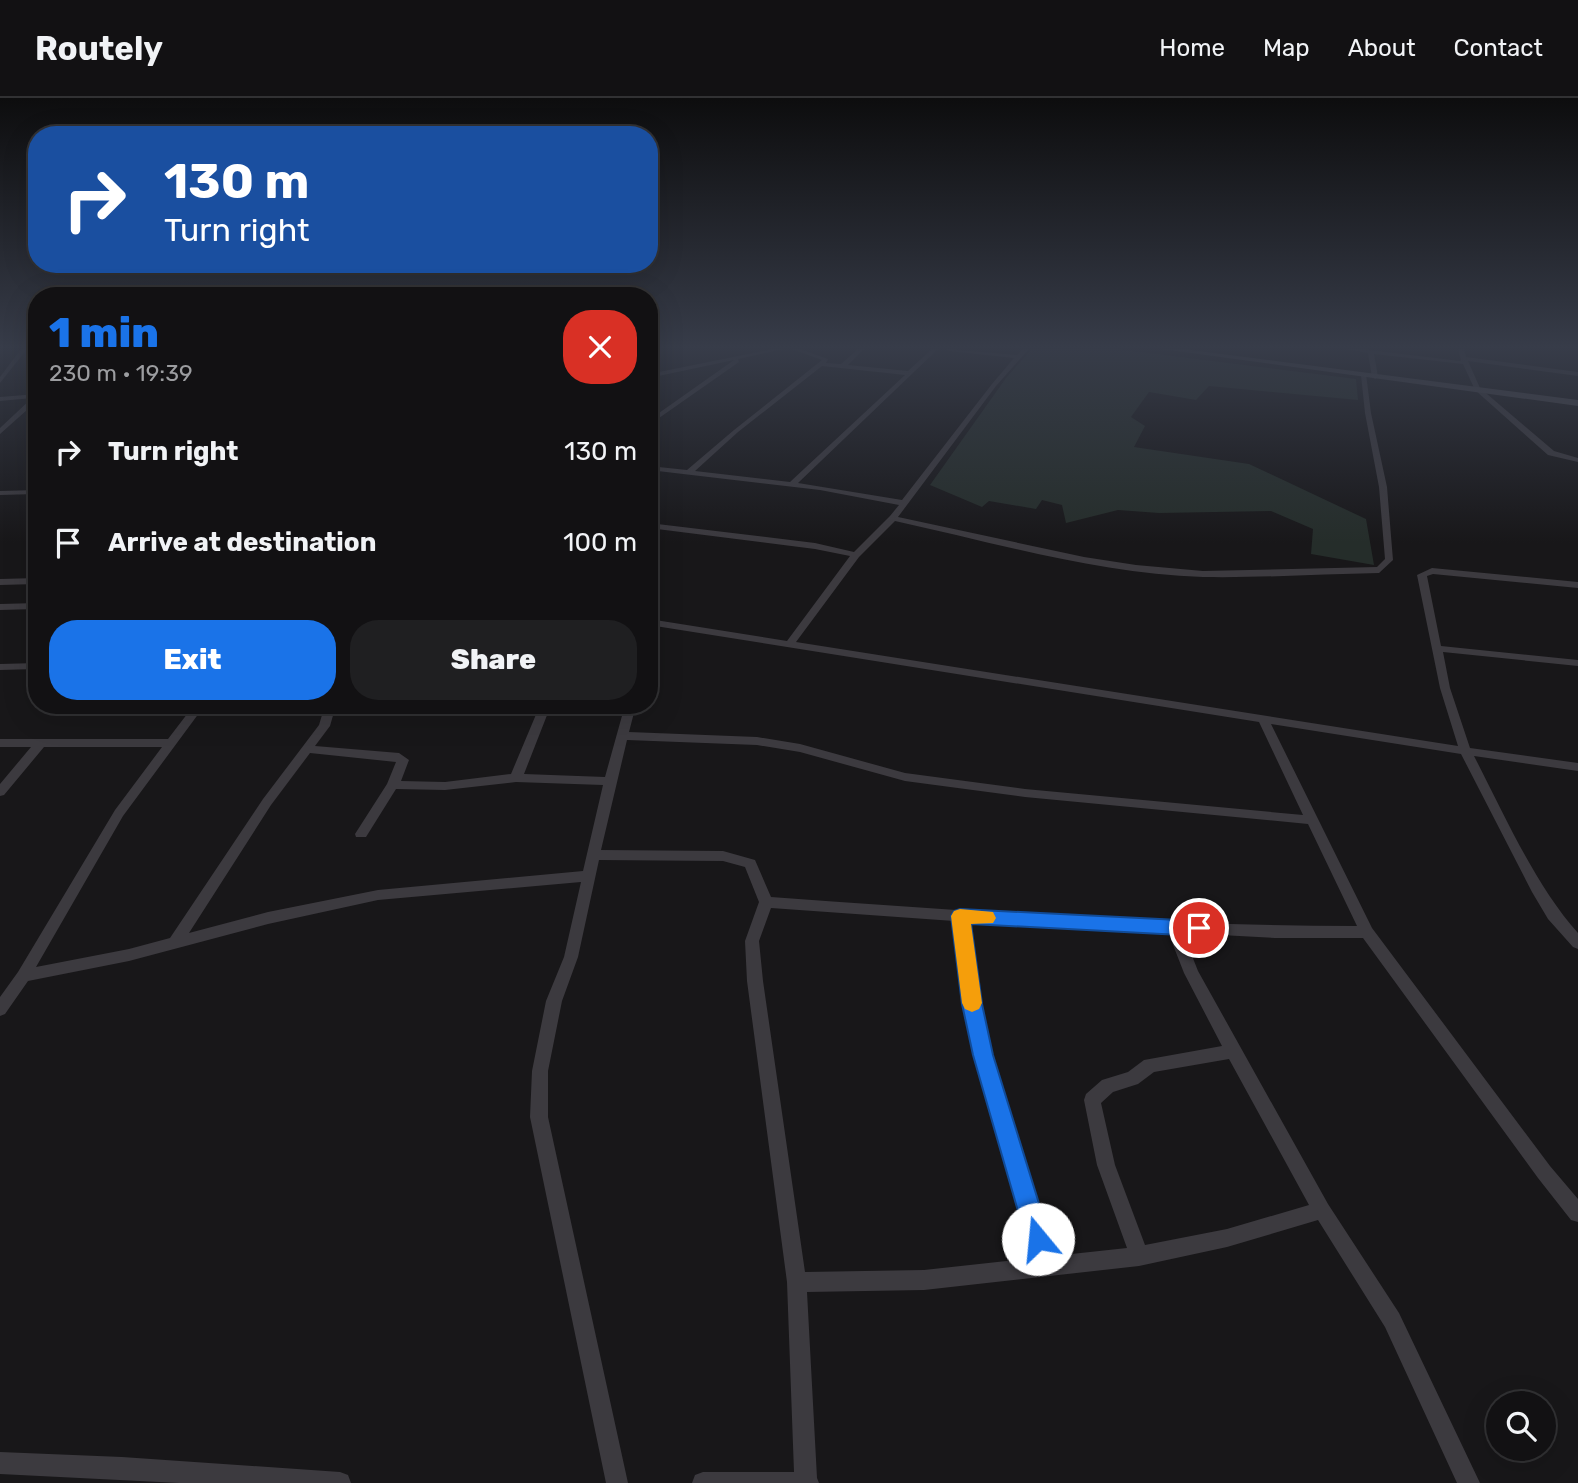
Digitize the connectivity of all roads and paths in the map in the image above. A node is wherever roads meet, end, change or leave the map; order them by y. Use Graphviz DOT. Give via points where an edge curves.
graph roads {
  1 [pos="19,414"];
  2 [pos="758,414"];
  3 [pos="865,414"];
  4 [pos="974,414"];
  5 [pos="1368,414"];
  6 [pos="1505,414"];
  7 [pos="0,432"];
  8 [pos="1578,460"];
  9 [pos="658,469"];
  10 [pos="688,473"];
  11 [pos="791,486"];
  12 [pos="28,492"];
  13 [pos="0,493"];
  14 [pos="904,503"];
  15 [pos="893,518"];
  16 [pos="658,526"];
  17 [pos="856,555"];
  18 [pos="28,582"];
  19 [pos="2,584"];
  20 [pos="1578,585"];
  21 [pos="28,606"];
  22 [pos="0,607"];
  23 [pos="658,625"];
  24 [pos="790,643"];
  25 [pos="1436,648"];
  26 [pos="1578,663"];
  27 [pos="28,666"];
  28 [pos="0,667"];
  29 [pos="193,714"];
  30 [pos="330,714"];
  31 [pos="542,714"];
  32 [pos="629,714"];
  33 [pos="1264,719"];
  34 [pos="624,736"];
  35 [pos="0,743"];
  36 [pos="171,743"];
  37 [pos="40,744"];
  38 [pos="307,749"];
  39 [pos="1465,751"];
  40 [pos="1578,767"];
  41 [pos="516,778"];
  42 [pos="610,781"];
  43 [pos="393,785"];
  44 [pos="0,792"];
  45 [pos="1312,820"];
  46 [pos="361,834"];
  47 [pos="593,855"];
  48 [pos="589,876"];
  49 [pos="766,902"];
  50 [pos="960,916"];
  51 [pos="1173,927"];
  52 [pos="1367,932"];
  53 [pos="1576,940"];
  54 [pos="174,944"];
  55 [pos="23,976"];
  56 [pos="0,1009"];
  57 [pos="1233,1051"];
  58 [pos="1322,1210"];
  59 [pos="1578,1213"];
  60 [pos="1139,1256"];
  61 [pos="1046,1264"];
  62 [pos="797,1282"];
  63 [pos="0,1463"];
  64 [pos="807,1482"];
  65 [pos="340,1483"];
  66 [pos="617,1483"];
  67 [pos="703,1483"];
  68 [pos="1469,1483"];
  1 -- 7 [label="street"];
  2 -- 10 [label="street"];
  3 -- 11 [label="street"];
  4 -- 14 [label="street"];
  5 -- 15 [label="street" via="1383,487 1389,560 1379,570 1203,574 1136,568"];
  6 -- 8 [label="street" via="1551,453"];
  9 -- 10 [label="street"];
  10 -- 11 [label="street"];
  11 -- 14 [label="street"];
  12 -- 13 [label="street"];
  14 -- 15 [label="street"];
  15 -- 17 [label="street"];
  16 -- 17 [label="street"];
  17 -- 24 [label="street"];
  18 -- 19 [label="street"];
  20 -- 25 [label="street" via="1426,572 1422,575"];
  21 -- 22 [label="street"];
  23 -- 24 [label="street"];
  24 -- 33 [label="street"];
  25 -- 26 [label="street"];
  25 -- 39 [label="street"];
  27 -- 28 [label="street"];
  29 -- 36 [label="street"];
  30 -- 38 [label="street"];
  31 -- 41 [label="street"];
  32 -- 34 [label="street"];
  33 -- 39 [label="street"];
  33 -- 45 [label="street"];
  34 -- 42 [label="street"];
  34 -- 45 [label="street" via="767,742 905,777"];
  35 -- 37 [label="street"];
  36 -- 37 [label="street"];
  36 -- 55 [label="street" via="119,813"];
  37 -- 44 [label="street"];
  38 -- 43 [label="street" via="401,757"];
  38 -- 54 [label="street"];
  39 -- 40 [label="street"];
  39 -- 53 [label="street" via="1537,888"];
  41 -- 42 [label="street"];
  41 -- 43 [label="street" via="445,786"];
  42 -- 47 [label="street"];
  43 -- 46 [label="street"];
  45 -- 52 [label="street"];
  47 -- 48 [label="street"];
  47 -- 49 [label="street" via="723,856 750,864"];
  48 -- 54 [label="street" via="379,895"];
  48 -- 66 [label="street" via="571,957 554,1001 540,1071 539,1116"];
  49 -- 50 [label="street"];
  49 -- 62 [label="street" via="752,941 755,981"];
  50 -- 51 [label="street"];
  50 -- 61 [label="street" via="983,1055"];
  51 -- 52 [label="street"];
  51 -- 57 [label="street" via="1191,973"];
  52 -- 59 [label="street"];
  54 -- 55 [label="street"];
  55 -- 56 [label="street"];
  57 -- 58 [label="street"];
  57 -- 60 [label="street" via="1150,1065 1132,1079 1108,1085 1092,1100 1107,1165"];
  58 -- 60 [label="street" via="1227,1238"];
  58 -- 68 [label="street" via="1392,1320"];
  60 -- 61 [label="street"];
  61 -- 62 [label="street" via="924,1280"];
  62 -- 64 [label="street"];
  63 -- 65 [label="street"];
  64 -- 67 [label="street"];
}
